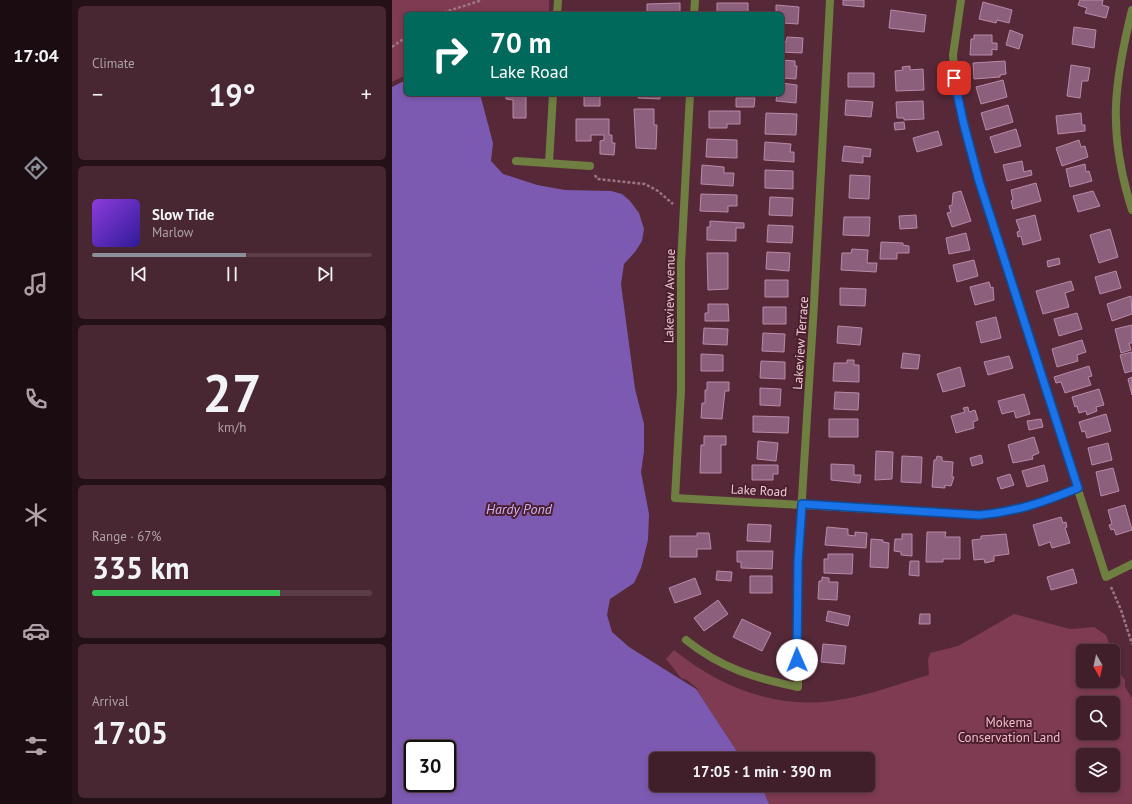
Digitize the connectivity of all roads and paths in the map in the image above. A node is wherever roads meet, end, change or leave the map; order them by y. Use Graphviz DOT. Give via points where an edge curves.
graph roads {
  1 [pos="482,0"];
  2 [pos="558,0"];
  3 [pos="695,0"];
  4 [pos="830,0"];
  5 [pos="962,0"];
  6 [pos="1132,10"];
  7 [pos="445,12"];
  8 [pos="557,12"];
  9 [pos="694,12"];
  10 [pos="404,38"];
  11 [pos="392,47"];
  12 [pos="553,96"];
  13 [pos="690,96"];
  14 [pos="516,161"];
  15 [pos="549,163"];
  16 [pos="590,166"];
  17 [pos="1132,210"];
  18 [pos="684,214"];
  19 [pos="1078,488"];
  20 [pos="675,498"];
  21 [pos="802,504"];
  22 [pos="1132,564"];
  23 [pos="1106,577"];
  24 [pos="686,640"];
  25 [pos="1132,644"];
  1 -- 7 [label="path"];
  2 -- 8 [label="street"];
  3 -- 9 [label="street"];
  4 -- 21 [label="street, Lakeview Terrace"];
  5 -- 19 [label="street" via="953,55 954,78 962,117 979,181"];
  6 -- 17 [label="street" via="1122,50 1115,103 1118,152"];
  10 -- 11 [label="path"];
  12 -- 15 [label="street"];
  13 -- 18 [label="street, Lakeview Avenue"];
  14 -- 15 [label="street"];
  15 -- 16 [label="street"];
  16 -- 18 [label="path" via="597,179 645,184 658,191"];
  18 -- 20 [label="street, Lakeview Avenue" via="680,298 681,391"];
  19 -- 21 [label="street, Lake Road" via="1030,507 1006,513 979,515"];
  19 -- 23 [label="street"];
  20 -- 21 [label="street, Lake Road"];
  21 -- 24 [label="street, Lakeview Terrace" via="797,577 798,687 763,680 731,669 705,655"];
  22 -- 23 [label="street"];
  23 -- 25 [label="path" via="1121,610"];
}
